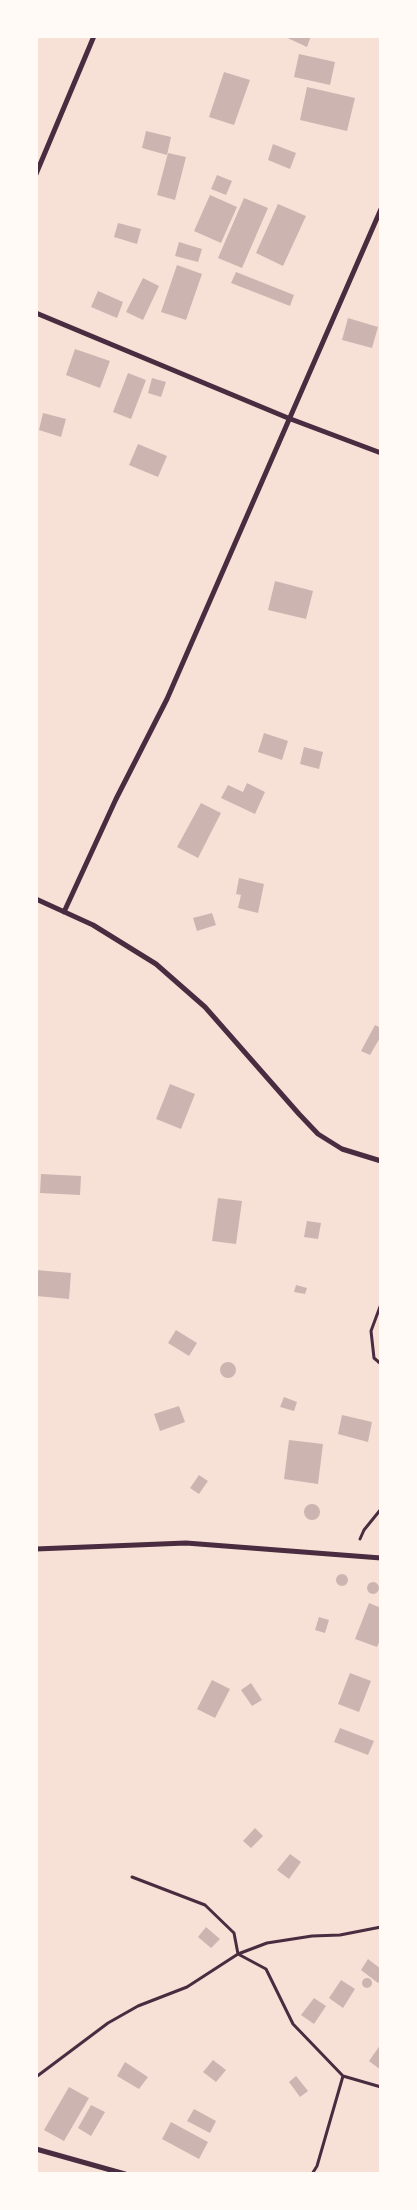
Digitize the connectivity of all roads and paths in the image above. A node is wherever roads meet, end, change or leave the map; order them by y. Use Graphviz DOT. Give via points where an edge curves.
graph roads {
  1 [pos="94,36"];
  2 [pos="36,174"];
  3 [pos="381,209"];
  4 [pos="36,313"];
  5 [pos="288,418"];
  6 [pos="381,452"];
  7 [pos="36,899"];
  8 [pos="64,912"];
  9 [pos="381,1162"];
  10 [pos="381,1304"];
  11 [pos="381,1364"];
  12 [pos="381,1509"];
  13 [pos="36,1549"];
  14 [pos="352,1556"];
  15 [pos="381,1558"];
  16 [pos="132,1877"];
  17 [pos="381,1927"];
  18 [pos="238,1954"];
  19 [pos="343,2076"];
  20 [pos="36,2077"];
  21 [pos="381,2087"];
  22 [pos="36,2149"];
  23 [pos="125,2174"];
  24 [pos="312,2174"];
  1 -- 2 [label="street"];
  3 -- 5 [label="street"];
  4 -- 5 [label="street"];
  5 -- 6 [label="street"];
  5 -- 8 [label="street" via="167,699"];
  7 -- 8 [label="street"];
  8 -- 9 [label="street" via="93,925 156,964 198,1001 318,1134 342,1149"];
  10 -- 11 [label="path" via="371,1331 374,1358"];
  12 -- 14 [label="path" via="364,1530"];
  13 -- 14 [label="street" via="186,1543"];
  14 -- 15 [label="street"];
  16 -- 18 [label="path" via="206,1906 234,1933"];
  17 -- 18 [label="path" via="267,1942"];
  18 -- 19 [label="path" via="266,1969 293,2024"];
  18 -- 20 [label="path" via="187,1987 108,2022"];
  19 -- 21 [label="path"];
  19 -- 24 [label="path"];
  22 -- 23 [label="street"];
}
